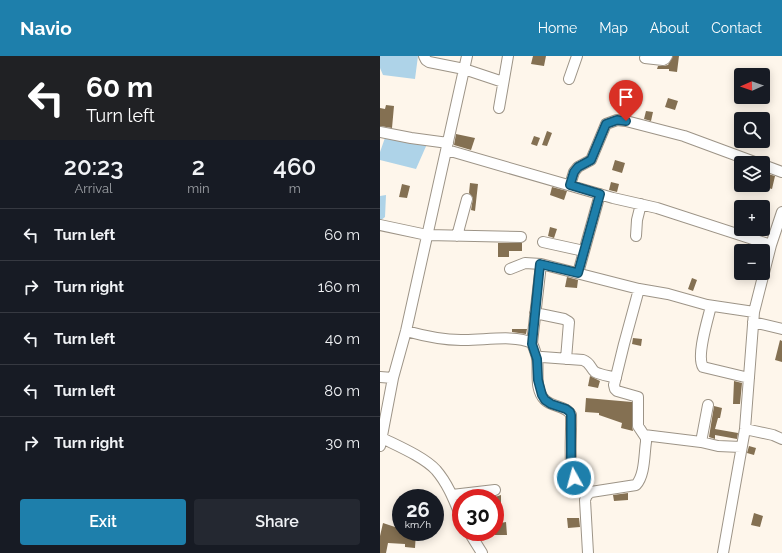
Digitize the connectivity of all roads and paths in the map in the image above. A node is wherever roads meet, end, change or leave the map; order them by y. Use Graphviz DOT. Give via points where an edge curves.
graph roads {
  1 [pos="424,56"];
  2 [pos="467,56"];
  3 [pos="508,56"];
  4 [pos="576,56"];
  5 [pos="667,56"];
  6 [pos="645,58"];
  7 [pos="464,69"];
  8 [pos="569,79"];
  9 [pos="503,82"];
  10 [pos="499,108"];
  11 [pos="380,132"];
  12 [pos="447,146"];
  13 [pos="737,156"];
  14 [pos="770,168"];
  15 [pos="782,172"];
  16 [pos="570,185"];
  17 [pos="600,194"];
  18 [pos="467,199"];
  19 [pos="641,204"];
  20 [pos="782,212"];
  21 [pos="380,225"];
  22 [pos="427,235"];
  23 [pos="457,236"];
  24 [pos="636,236"];
  25 [pos="521,237"];
  26 [pos="543,242"];
  27 [pos="767,244"];
  28 [pos="770,245"];
  29 [pos="584,251"];
  30 [pos="540,264"];
  31 [pos="510,269"];
  32 [pos="578,273"];
  33 [pos="762,280"];
  34 [pos="639,289"];
  35 [pos="711,306"];
  36 [pos="535,313"];
  37 [pos="754,317"];
  38 [pos="782,329"];
  39 [pos="406,330"];
  40 [pos="532,344"];
  41 [pos="537,359"];
  42 [pos="566,359"];
  43 [pos="380,377"];
  44 [pos="393,378"];
  45 [pos="616,378"];
  46 [pos="749,378"];
  47 [pos="708,406"];
  48 [pos="744,429"];
  49 [pos="644,435"];
  50 [pos="782,439"];
  51 [pos="381,442"];
  52 [pos="700,442"];
  53 [pos="741,447"];
  54 [pos="452,495"];
  55 [pos="587,495"];
  56 [pos="475,541"];
  57 [pos="482,553"];
  58 [pos="588,553"];
  59 [pos="723,553"];
  1 -- 7 [label="street" via="429,62"];
  2 -- 7 [label="street"];
  3 -- 9 [label="street"];
  4 -- 8 [label="street"];
  5 -- 6 [label="street" via="663,60"];
  7 -- 9 [label="street"];
  7 -- 12 [label="street"];
  9 -- 10 [label="street"];
  11 -- 12 [label="street"];
  12 -- 16 [label="street"];
  12 -- 22 [label="street"];
  13 -- 16 [label="street" via="684,136 617,120 606,124 591,160 578,167"];
  14 -- 15 [label="street"];
  16 -- 17 [label="street"];
  17 -- 19 [label="street"];
  17 -- 29 [label="street"];
  18 -- 23 [label="street"];
  19 -- 24 [label="street"];
  19 -- 27 [label="street"];
  20 -- 28 [label="street"];
  21 -- 22 [label="street"];
  22 -- 23 [label="street"];
  22 -- 39 [label="street"];
  23 -- 25 [label="street"];
  26 -- 29 [label="street"];
  29 -- 32 [label="street"];
  30 -- 31 [label="street" via="525,263"];
  30 -- 32 [label="street"];
  30 -- 36 [label="street"];
  32 -- 34 [label="street"];
  33 -- 37 [label="street"];
  34 -- 35 [label="street"];
  34 -- 45 [label="street"];
  35 -- 37 [label="street"];
  35 -- 46 [label="street" via="701,351 702,366"];
  36 -- 40 [label="street"];
  36 -- 42 [label="street" via="569,322"];
  37 -- 38 [label="street"];
  37 -- 46 [label="street"];
  39 -- 40 [label="street" via="429,337 522,340"];
  39 -- 44 [label="street"];
  40 -- 41 [label="street"];
  41 -- 42 [label="street"];
  41 -- 55 [label="street" via="538,380 545,400 570,412 574,478 579,490"];
  42 -- 45 [label="street" via="583,360 597,373"];
  43 -- 44 [label="street"];
  44 -- 51 [label="street"];
  45 -- 49 [label="street" via="615,389 638,397 638,426"];
  46 -- 48 [label="street"];
  47 -- 52 [label="street"];
  48 -- 50 [label="street"];
  48 -- 53 [label="street"];
  49 -- 52 [label="street"];
  49 -- 55 [label="street" via="646,442 643,462 636,485 591,492"];
  51 -- 54 [label="street" via="430,465"];
  52 -- 53 [label="street"];
  53 -- 59 [label="street"];
  55 -- 58 [label="street" via="585,500"];
  56 -- 57 [label="street"];
}
